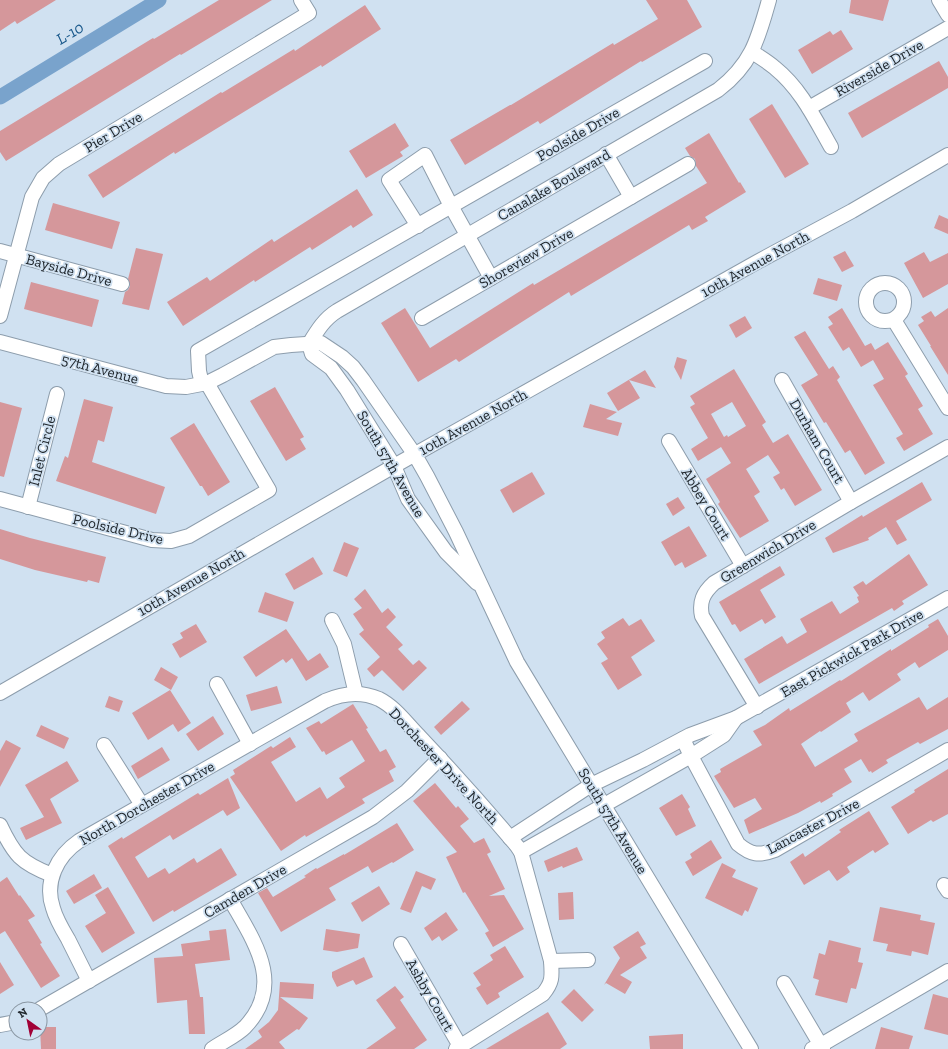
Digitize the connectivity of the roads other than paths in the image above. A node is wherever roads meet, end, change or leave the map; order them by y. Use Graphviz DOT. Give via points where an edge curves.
graph roads {
  1 [pos="301,0"];
  2 [pos="769,0"];
  3 [pos="939,0"];
  4 [pos="948,15"];
  5 [pos="948,28"];
  6 [pos="752,52"];
  7 [pos="705,61"];
  8 [pos="809,108"];
  9 [pos="831,147"];
  10 [pos="606,154"];
  11 [pos="948,155"];
  12 [pos="688,164"];
  13 [pos="631,197"];
  14 [pos="452,206"];
  15 [pos="418,226"];
  16 [pos="468,235"];
  17 [pos="0,251"];
  18 [pos="16,255"];
  19 [pos="492,278"];
  20 [pos="122,284"];
  21 [pos="0,316"];
  22 [pos="422,318"];
  23 [pos="894,320"];
  24 [pos="0,342"];
  25 [pos="309,344"];
  26 [pos="363,380"];
  27 [pos="782,380"];
  28 [pos="204,383"];
  29 [pos="57,394"];
  30 [pos="948,408"];
  31 [pos="669,441"];
  32 [pos="948,447"];
  33 [pos="415,455"];
  34 [pos="394,466"];
  35 [pos="0,499"];
  36 [pos="851,502"];
  37 [pos="28,507"];
  38 [pos="743,566"];
  39 [pos="483,589"];
  40 [pos="948,598"];
  41 [pos="332,620"];
  42 [pos="217,684"];
  43 [pos="0,693"];
  44 [pos="356,694"];
  45 [pos="757,707"];
  46 [pos="736,718"];
  47 [pos="683,739"];
  48 [pos="250,744"];
  49 [pos="104,745"];
  50 [pos="948,750"];
  51 [pos="691,756"];
  52 [pos="440,758"];
  53 [pos="591,785"];
  54 [pos="142,805"];
  55 [pos="604,806"];
  56 [pos="0,825"];
  57 [pos="510,838"];
  58 [pos="521,852"];
  59 [pos="52,875"];
  60 [pos="230,900"];
  61 [pos="401,944"];
  62 [pos="588,960"];
  63 [pos="551,961"];
  64 [pos="948,971"];
  65 [pos="89,981"];
  66 [pos="784,983"];
  67 [pos="48,1004"];
  68 [pos="458,1048"];
  69 [pos="819,1048"];
  70 [pos="212,1049"];
  71 [pos="751,1049"];
  1 -- 18 [label="street, Pier Drive" via="309,13 50,170 32,197"];
  2 -- 6 [label="street, Canalake Boulevard"];
  3 -- 4 [label="street"];
  5 -- 8 [label="street, Riverside Drive"];
  6 -- 8 [label="street" via="782,74"];
  6 -- 10 [label="street, Canalake Boulevard" via="736,74 718,90"];
  7 -- 14 [label="street, Poolside Drive"];
  8 -- 9 [label="street"];
  10 -- 13 [label="street"];
  10 -- 16 [label="street, Canalake Boulevard"];
  11 -- 33 [label="street, 10th Avenue North"];
  12 -- 13 [label="street, Shoreview Drive"];
  13 -- 19 [label="street, Shoreview Drive"];
  14 -- 15 [label="street, Poolside Drive"];
  14 -- 15 [label="street" via="425,154 389,180"];
  14 -- 16 [label="street"];
  15 -- 28 [label="street, Poolside Drive" via="198,351 199,371"];
  16 -- 19 [label="street"];
  16 -- 25 [label="street, Canalake Boulevard" via="328,316"];
  17 -- 18 [label="street, Bayside Drive"];
  18 -- 20 [label="street, Bayside Drive"];
  18 -- 21 [label="street, Pier Drive"];
  19 -- 22 [label="street, Shoreview Drive"];
  23 -- 30 [label="street"];
  24 -- 28 [label="street, 57th Avenue" via="166,386 186,387"];
  25 -- 26 [label="street, 57th Avenue" via="321,343 331,349 348,362"];
  25 -- 28 [label="street, 57th Avenue" via="274,347 223,376"];
  25 -- 34 [label="street, South 57th Avenue" via="312,354 331,368 347,390"];
  26 -- 33 [label="street, South 57th Avenue"];
  27 -- 36 [label="street, Durham Court"];
  28 -- 37 [label="street, Poolside Drive" via="269,490 189,536 171,542 152,540"];
  29 -- 37 [label="street, Inlet Circle"];
  31 -- 38 [label="street, Abbey Court"];
  32 -- 36 [label="street, Greenwich Drive"];
  33 -- 34 [label="street, 10th Avenue North"];
  33 -- 39 [label="street, South 57th Avenue"];
  34 -- 39 [label="street, South 57th Avenue" via="408,499 442,547"];
  34 -- 43 [label="street, 10th Avenue North"];
  35 -- 37 [label="street, Poolside Drive"];
  36 -- 38 [label="street, Greenwich Drive"];
  38 -- 45 [label="street, Greenwich Drive" via="707,589 700,607 702,616"];
  39 -- 53 [label="street, South 57th Avenue" via="517,662"];
  40 -- 45 [label="street, East Pickwick Park Drive"];
  41 -- 44 [label="street" via="344,644"];
  42 -- 48 [label="street"];
  44 -- 48 [label="street, North Dorchester Drive" via="345,694 326,701"];
  44 -- 52 [label="street, Dorchester Drive North" via="369,696 387,704"];
  45 -- 46 [label="street, East Pickwick Park Drive"];
  46 -- 47 [label="street, East Pickwick Park Drive"];
  46 -- 51 [label="street" via="724,735"];
  47 -- 51 [label="street, Lancaster Drive"];
  47 -- 53 [label="street, East Pickwick Park Drive"];
  48 -- 54 [label="street, North Dorchester Drive"];
  49 -- 54 [label="street"];
  50 -- 51 [label="street, Lancaster Drive" via="765,854 755,854 738,844"];
  51 -- 55 [label="street"];
  52 -- 57 [label="street, Dorchester Drive North"];
  52 -- 60 [label="street, Camden Drive" via="406,791 373,817"];
  53 -- 55 [label="street, South 57th Avenue"];
  53 -- 57 [label="street, East Pickwick Park Drive"];
  54 -- 59 [label="street, North Dorchester Drive" via="70,847 57,863"];
  55 -- 58 [label="street"];
  55 -- 71 [label="street, South 57th Avenue"];
  56 -- 59 [label="street" via="21,860"];
  57 -- 58 [label="street, Dorchester Drive North"];
  58 -- 63 [label="street"];
  59 -- 65 [label="street, North Dorchester Drive" via="52,907"];
  60 -- 65 [label="street, Camden Drive"];
  60 -- 70 [label="street" via="260,955 264,988 257,1010 244,1028"];
  61 -- 68 [label="street, Ashby Court"];
  62 -- 63 [label="street"];
  63 -- 68 [label="street" via="552,977 549,987 543,994"];
  64 -- 69 [label="street"];
  65 -- 67 [label="street, Camden Drive"];
  66 -- 69 [label="street"];
}
